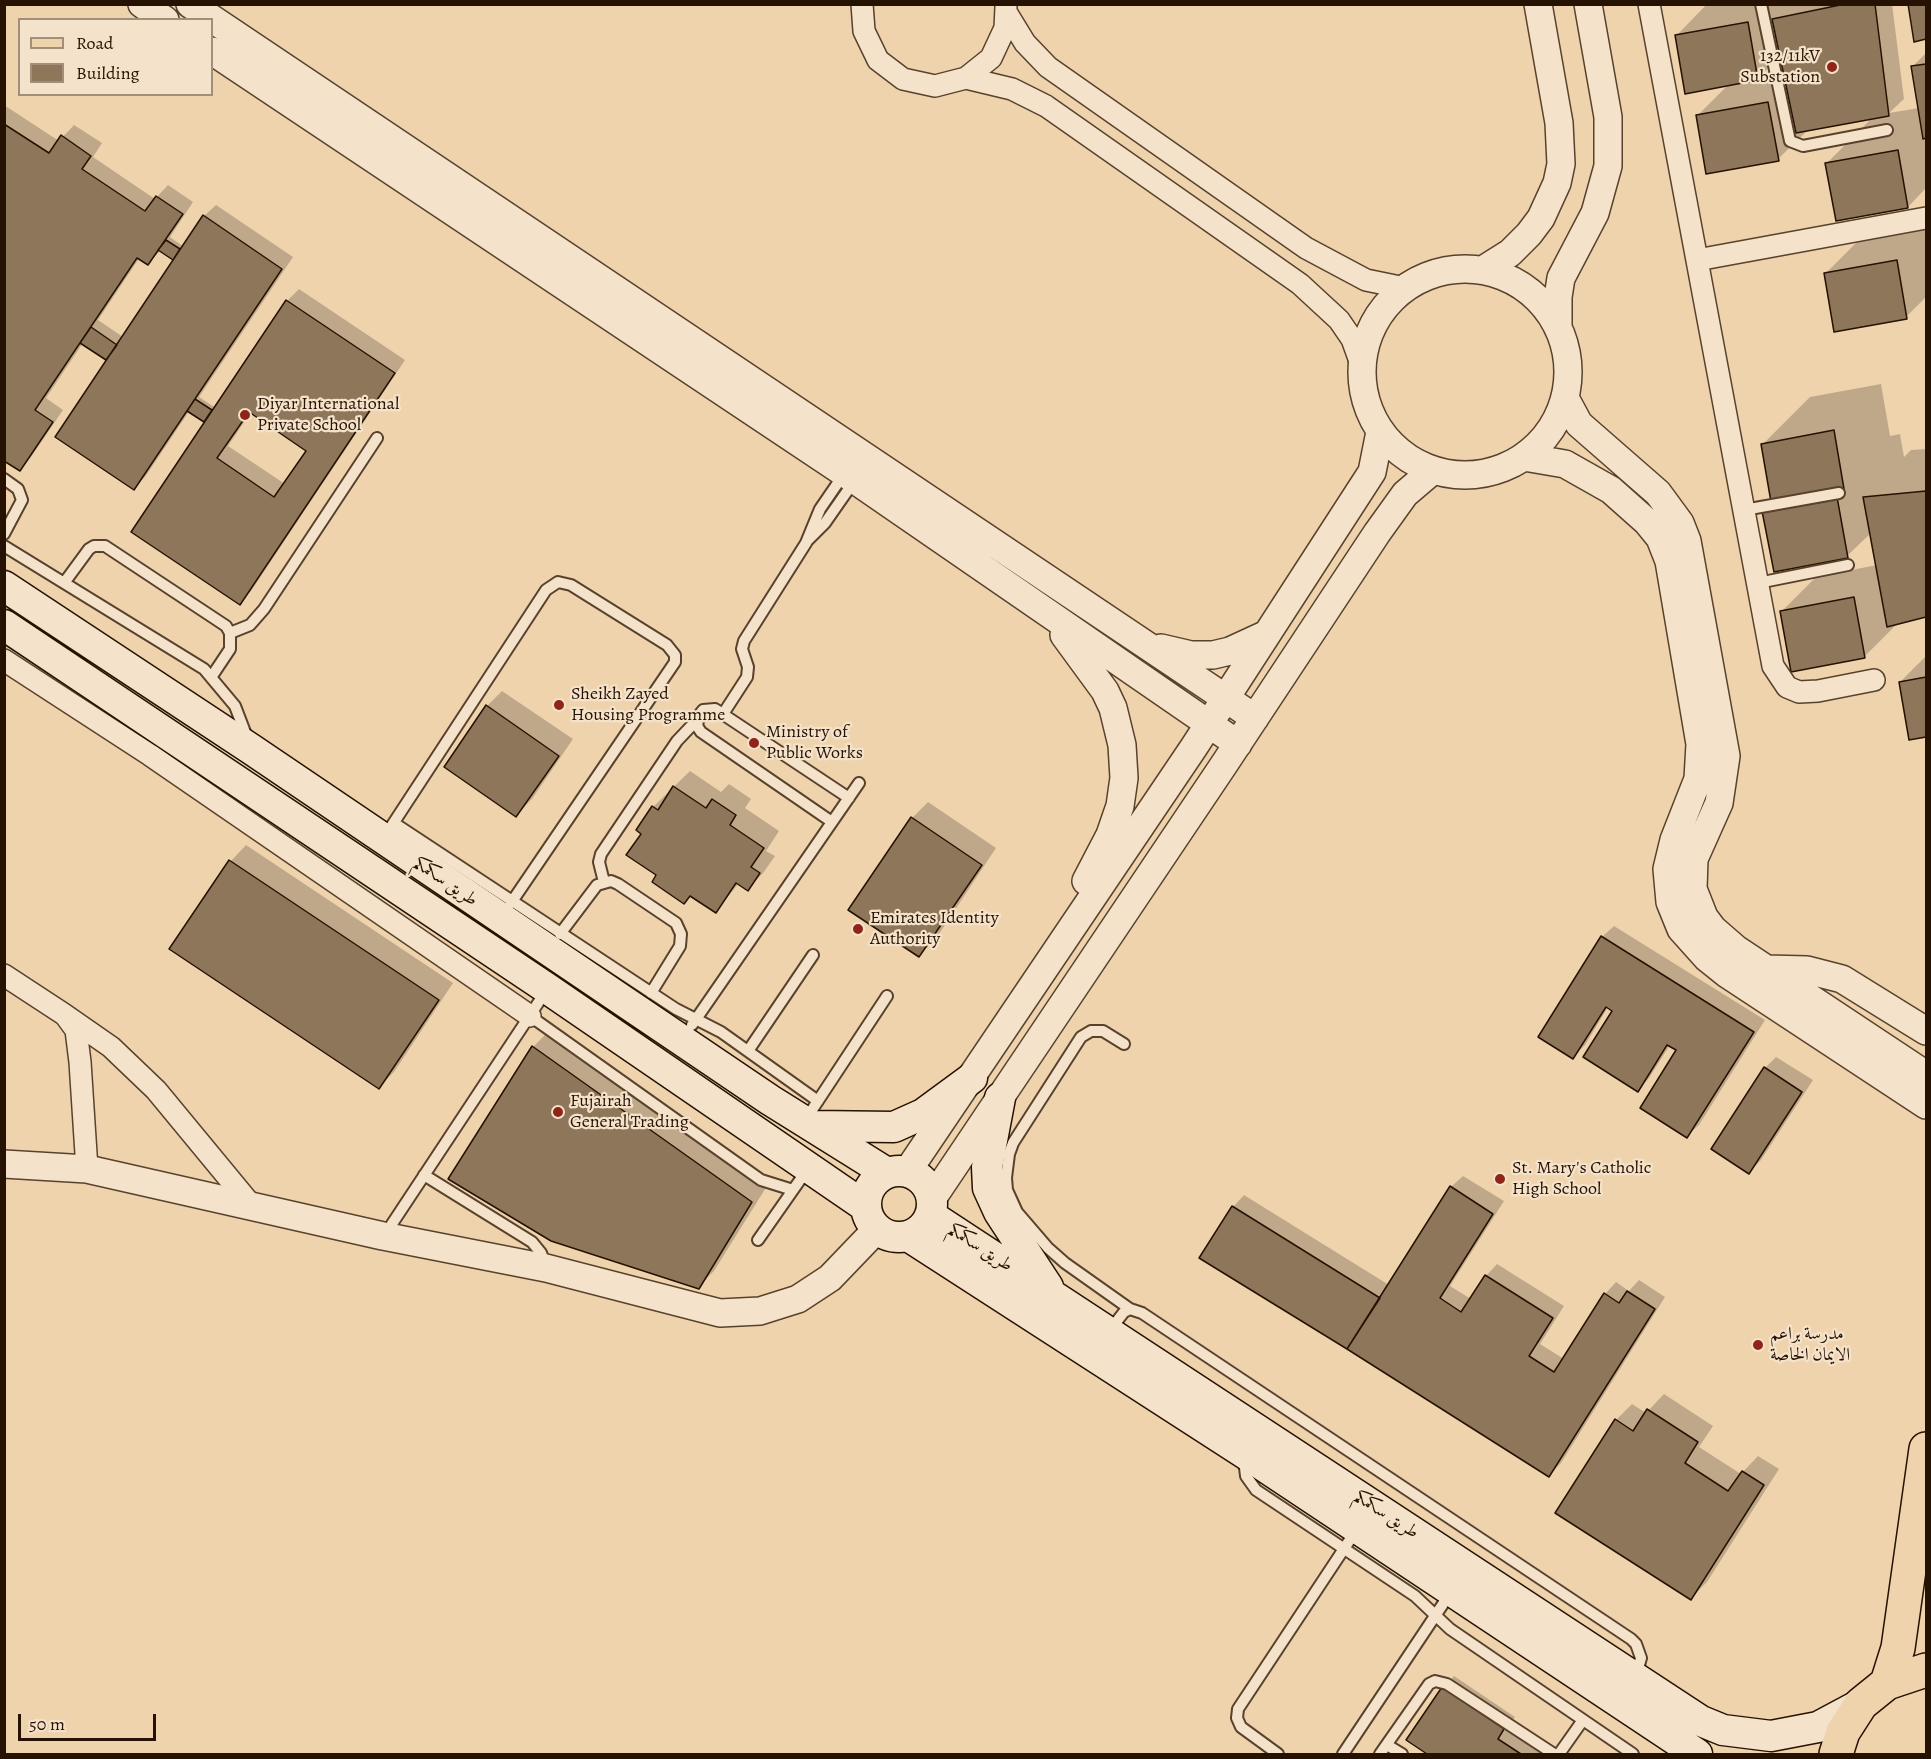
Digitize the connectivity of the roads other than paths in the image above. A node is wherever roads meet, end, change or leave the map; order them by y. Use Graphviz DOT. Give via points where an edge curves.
graph roads {
  1 [pos="142,4"];
  2 [pos="190,4"];
  3 [pos="1538,4"];
  4 [pos="1588,4"];
  5 [pos="1761,4"];
  6 [pos="1650,5"];
  7 [pos="861,8"];
  8 [pos="1006,8"];
  9 [pos="162,18"];
  10 [pos="211,18"];
  11 [pos="213,19"];
  12 [pos="213,52"];
  13 [pos="966,78"];
  14 [pos="1887,130"];
  15 [pos="1926,218"];
  16 [pos="1697,260"];
  17 [pos="1483,270"];
  18 [pos="1405,288"];
  19 [pos="1558,328"];
  20 [pos="1362,364"];
  21 [pos="1565,398"];
  22 [pos="1380,432"];
  23 [pos="377,438"];
  24 [pos="1524,457"];
  25 [pos="1432,471"];
  26 [pos="849,477"];
  27 [pos="4,479"];
  28 [pos="1839,494"];
  29 [pos="1744,510"];
  30 [pos="4,534"];
  31 [pos="4,546"];
  32 [pos="1848,565"];
  33 [pos="64,583"];
  34 [pos="1758,583"];
  35 [pos="4,586"];
  36 [pos="1044,610"];
  37 [pos="4,625"];
  38 [pos="230,633"];
  39 [pos="1267,634"];
  40 [pos="1142,642"];
  41 [pos="4,660"];
  42 [pos="212,676"];
  43 [pos="1874,680"];
  44 [pos="1226,698"];
  45 [pos="723,714"];
  46 [pos="1255,718"];
  47 [pos="697,720"];
  48 [pos="1209,724"];
  49 [pos="1238,744"];
  50 [pos="251,749"];
  51 [pos="859,783"];
  52 [pos="849,798"];
  53 [pos="832,822"];
  54 [pos="388,831"];
  55 [pos="604,882"];
  56 [pos="512,903"];
  57 [pos="1079,919"];
  58 [pos="560,934"];
  59 [pos="813,955"];
  60 [pos="1766,969"];
  61 [pos="4,975"];
  62 [pos="548,988"];
  63 [pos="651,993"];
  64 [pos="887,996"];
  65 [pos="65,1015"];
  66 [pos="530,1016"];
  67 [pos="688,1030"];
  68 [pos="1926,1031"];
  69 [pos="1124,1044"];
  70 [pos="748,1051"];
  71 [pos="1926,1075"];
  72 [pos="972,1078"];
  73 [pos="1000,1098"];
  74 [pos="1926,1105"];
  75 [pos="811,1116"];
  76 [pos="4,1164"];
  77 [pos="87,1169"];
  78 [pos="897,1173"];
  79 [pos="424,1174"];
  80 [pos="801,1179"];
  81 [pos="252,1205"];
  82 [pos="923,1217"];
  83 [pos="872,1218"];
  84 [pos="383,1236"];
  85 [pos="758,1240"];
  86 [pos="546,1268"];
  87 [pos="1055,1297"];
  88 [pos="1130,1309"];
  89 [pos="1109,1332"];
  90 [pos="1926,1449"];
  91 [pos="1350,1538"];
  92 [pos="1451,1591"];
  93 [pos="1435,1615"];
  94 [pos="1926,1670"];
  95 [pos="1635,1679"];
  96 [pos="1887,1683"];
  97 [pos="1861,1704"];
  98 [pos="1583,1720"];
  99 [pos="1387,1744"];
  100 [pos="1278,1755"];
  101 [pos="1344,1755"];
  102 [pos="1380,1755"];
  103 [pos="1402,1755"];
  104 [pos="1554,1755"];
  105 [pos="1559,1755"];
  106 [pos="1633,1755"];
  107 [pos="1697,1755"];
  108 [pos="1836,1755"];
  1 -- 9 [label="street"];
  2 -- 10 [label="street"];
  3 -- 17 [label="street" via="1559,123 1561,164 1546,210 1529,234 1510,253"];
  4 -- 19 [label="street" via="1608,117 1608,166 1595,213 1562,278"];
  5 -- 14 [label="lane" via="1790,141 1803,146"];
  6 -- 16 [label="street"];
  7 -- 13 [label="street" via="869,46 878,60 897,75 935,86"];
  8 -- 13 [label="street" via="1000,44 986,63"];
  8 -- 18 [label="street" via="1025,44 1048,67 1306,248 1366,280"];
  11 -- 40 [label="street"];
  12 -- 26 [label="street"];
  13 -- 20 [label="street" via="1012,89 1046,106 1294,280 1339,320"];
  15 -- 16 [label="street"];
  16 -- 29 [label="street"];
  17 -- 18 [label="street" via="1442,271"];
  17 -- 19 [label="street" via="1528,290 1550,313"];
  18 -- 20 [label="street" via="1380,314 1365,346"];
  19 -- 21 [label="street" via="1568,366"];
  20 -- 22 [label="street" via="1362,388"];
  21 -- 24 [label="street" via="1550,431"];
  21 -- 60 [label="street" via="1584,429 1658,493 1688,541 1726,756 1719,803 1694,859 1693,889 1713,930"];
  22 -- 25 [label="street" via="1402,456"];
  22 -- 39 [label="street" via="1372,472"];
  23 -- 38 [label="lane" via="264,609 250,625"];
  24 -- 25 [label="street" via="1485,473 1463,476"];
  24 -- 74 [label="street" via="1565,464 1611,490 1647,522 1660,538 1669,561 1700,744 1698,779 1667,869 1670,902 1681,929 1727,974"];
  25 -- 46 [label="street" via="1399,501"];
  26 -- 36 [label="street"];
  26 -- 45 [label="lane" via="820,509 806,543 744,641 747,677"];
  27 -- 30 [label="lane" via="18,489 22,500"];
  28 -- 29 [label="lane"];
  29 -- 34 [label="street"];
  31 -- 33 [label="lane"];
  32 -- 34 [label="lane"];
  33 -- 38 [label="lane" via="89,549 105,546 220,621"];
  33 -- 42 [label="lane"];
  34 -- 43 [label="street" via="1773,666 1786,687 1818,692"];
  35 -- 50 [label="main road, طريق سكمكم"];
  36 -- 48 [label="street"];
  36 -- 57 [label="street" via="1105,691 1122,745 1124,778 1120,806 1110,835 1081,891"];
  37 -- 62 [label="main road, طريق سكمكم"];
  38 -- 42 [label="lane" via="230,649"];
  39 -- 40 [label="street" via="1230,651 1205,656"];
  39 -- 44 [label="street"];
  40 -- 44 [label="street"];
  41 -- 66 [label="street" via="150,755"];
  42 -- 50 [label="lane" via="235,706"];
  44 -- 46 [label="street"];
  44 -- 48 [label="street"];
  45 -- 47 [label="lane" via="709,708"];
  45 -- 52 [label="lane"];
  46 -- 49 [label="street"];
  47 -- 53 [label="lane" via="701,732"];
  47 -- 55 [label="lane" via="677,741 605,846 599,862"];
  48 -- 49 [label="street"];
  48 -- 57 [label="street"];
  49 -- 73 [label="street"];
  50 -- 54 [label="main road, طريق سكمكم"];
  51 -- 52 [label="lane"];
  52 -- 53 [label="lane"];
  53 -- 67 [label="lane"];
  54 -- 56 [label="lane"];
  54 -- 56 [label="lane" via="551,585 571,585 666,645 675,655 672,668"];
  54 -- 67 [label="main road, طريق سكمكم"];
  55 -- 58 [label="lane" via="581,903"];
  55 -- 63 [label="lane" via="618,884 679,928 680,946"];
  56 -- 58 [label="lane"];
  57 -- 72 [label="street"];
  58 -- 63 [label="lane"];
  59 -- 70 [label="lane"];
  60 -- 68 [label="street" via="1807,970 1842,979"];
  60 -- 71 [label="street"];
  61 -- 65 [label="street"];
  62 -- 66 [label="lane"];
  62 -- 80 [label="main road, طريق سكمكم"];
  63 -- 67 [label="lane"];
  64 -- 75 [label="lane"];
  65 -- 77 [label="street" via="76,1030 81,1062"];
  65 -- 81 [label="street" via="111,1047 156,1090"];
  66 -- 79 [label="lane"];
  66 -- 80 [label="lane" via="761,1180"];
  67 -- 70 [label="lane" via="713,1027"];
  67 -- 75 [label="main road, طريق سكمكم"];
  69 -- 88 [label="lane" via="1103,1031 1091,1031 1081,1037 1013,1143 1006,1178 1017,1212 1048,1248"];
  70 -- 75 [label="lane"];
  72 -- 75 [label="main road" via="923,1114 894,1127"];
  72 -- 78 [label="street"];
  73 -- 82 [label="street"];
  73 -- 87 [label="main road" via="987,1167 988,1188 999,1212"];
  75 -- 78 [label="main road, طريق سكمكم"];
  76 -- 77 [label="street"];
  77 -- 81 [label="street"];
  78 -- 82 [label="main road" via="925,1184"];
  78 -- 83 [label="main road" via="874,1183 869,1190"];
  79 -- 84 [label="lane"];
  79 -- 86 [label="lane" via="532,1242"];
  80 -- 83 [label="main road, طريق سكمكم"];
  80 -- 85 [label="lane"];
  81 -- 84 [label="street"];
  82 -- 83 [label="main road" via="892,1236"];
  82 -- 87 [label="main road, طريق سكمكم"];
  82 -- 91 [label="main road, طريق سكمكم" via="1244,1453"];
  83 -- 86 [label="street" via="830,1278 815,1290 779,1307 760,1311 740,1314 701,1310"];
  84 -- 86 [label="street"];
  87 -- 89 [label="main road, طريق سكمكم"];
  88 -- 89 [label="lane"];
  88 -- 95 [label="lane" via="1142,1313 1631,1639 1641,1658"];
  89 -- 95 [label="main road, طريق سكمكم"];
  90 -- 96 [label="main road" via="1898,1648"];
  91 -- 92 [label="main road, طريق سكمكم"];
  91 -- 93 [label="lane"];
  91 -- 100 [label="lane" via="1238,1709 1241,1727"];
  92 -- 93 [label="lane"];
  92 -- 107 [label="main road, طريق سكمكم"];
  93 -- 98 [label="lane"];
  93 -- 101 [label="lane"];
  94 -- 96 [label="main road"];
  95 -- 97 [label="main road, طريق سكمكم" via="1701,1721 1747,1735 1795,1734"];
  96 -- 97 [label="main road"];
  97 -- 108 [label="main road" via="1843,1732"];
  98 -- 105 [label="lane"];
  98 -- 106 [label="lane"];
  99 -- 102 [label="lane"];
  99 -- 103 [label="lane"];
  99 -- 104 [label="lane" via="1429,1684 1442,1681"];
}
